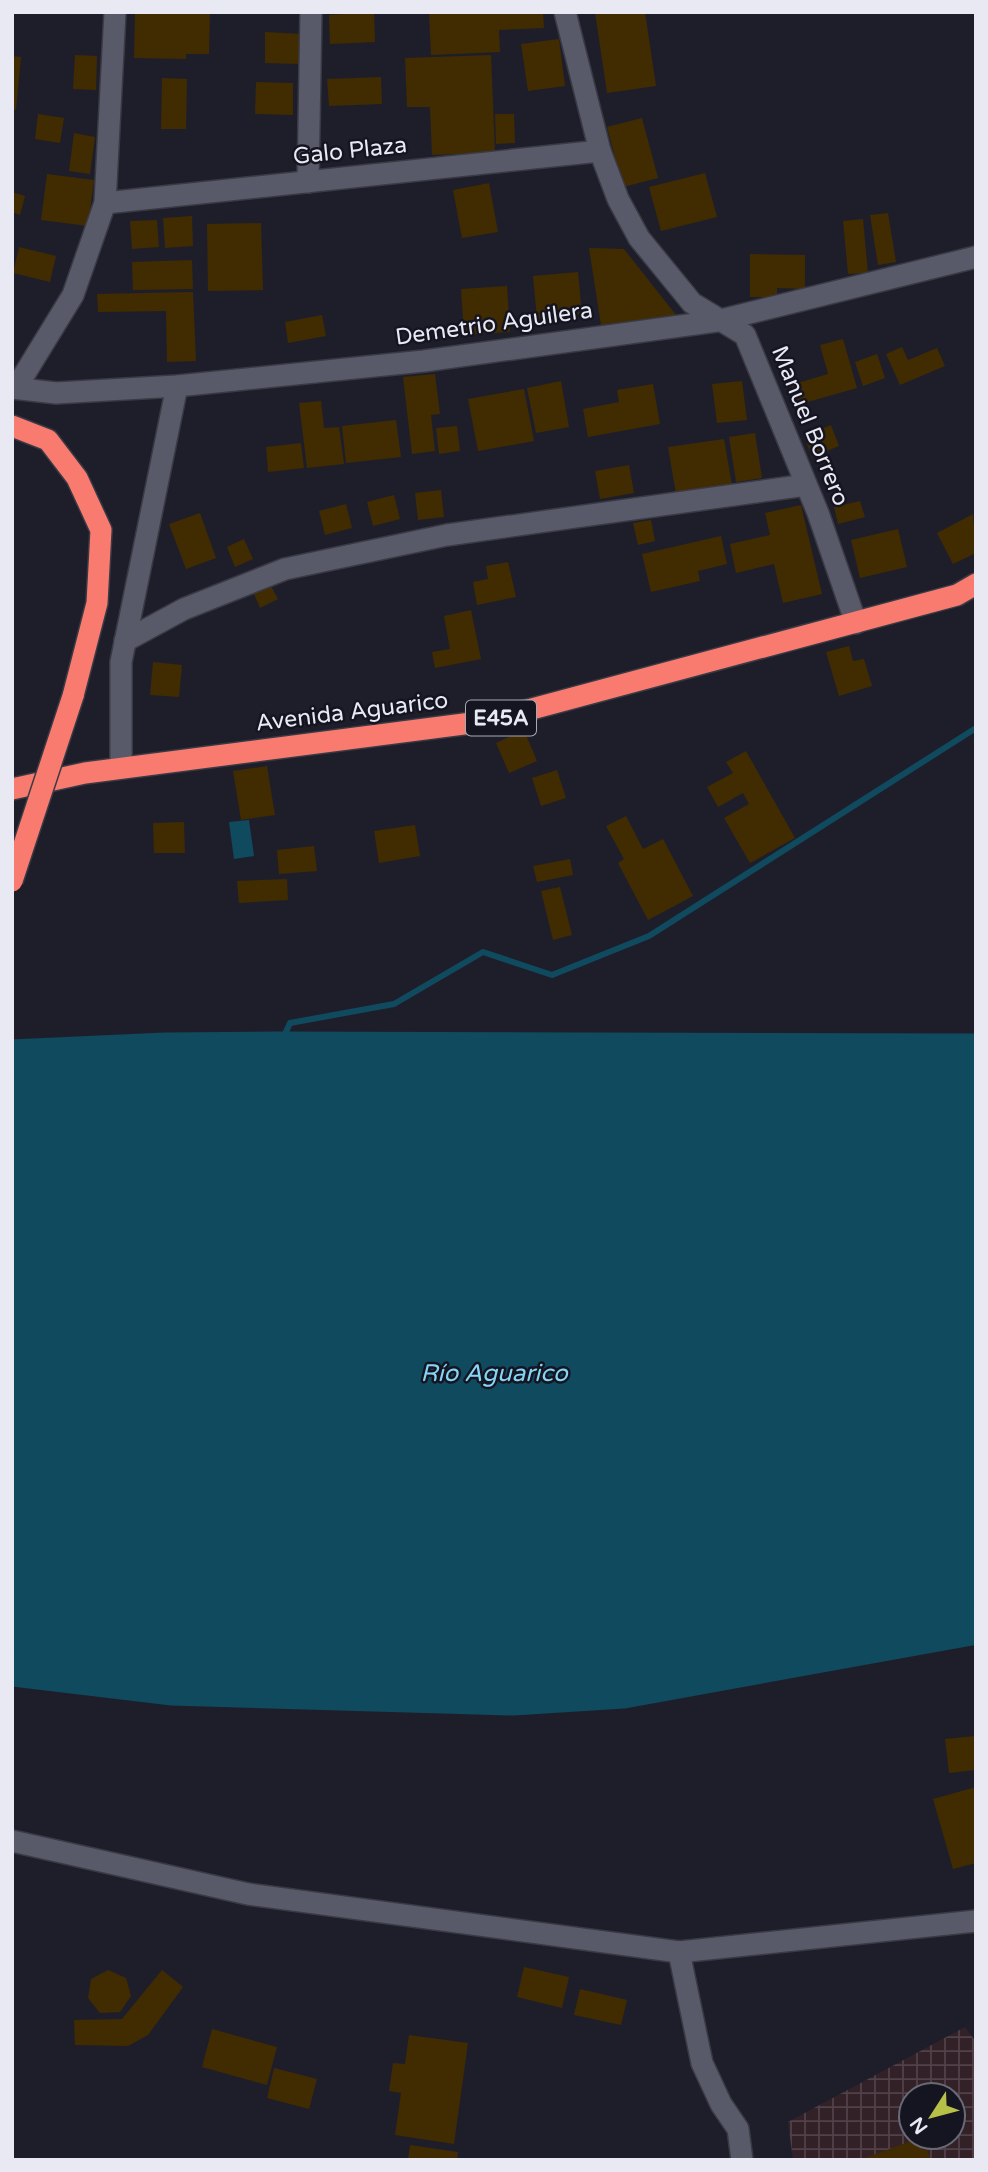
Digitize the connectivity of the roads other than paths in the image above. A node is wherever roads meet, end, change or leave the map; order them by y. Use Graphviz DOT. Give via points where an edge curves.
graph roads {
  1 [pos="115,12"];
  2 [pos="311,12"];
  3 [pos="565,12"];
  4 [pos="600,151"];
  5 [pos="308,182"];
  6 [pos="105,203"];
  7 [pos="976,257"];
  8 [pos="717,321"];
  9 [pos="177,386"];
  10 [pos="14,388"];
  11 [pos="12,426"];
  12 [pos="806,485"];
  13 [pos="976,584"];
  14 [pos="856,623"];
  15 [pos="125,641"];
  16 [pos="121,768"];
  17 [pos="12,789"];
  18 [pos="12,881"];
  19 [pos="12,1841"];
  20 [pos="976,1921"];
  21 [pos="679,1952"];
  22 [pos="742,2160"];
  1 -- 6 [label="street"];
  2 -- 5 [label="street"];
  3 -- 4 [label="street, Manuel Borrero"];
  4 -- 5 [label="street, Galo Plaza"];
  4 -- 8 [label="street, Manuel Borrero" via="639,238 692,303"];
  5 -- 6 [label="street, Galo Plaza"];
  6 -- 10 [label="street" via="73,295"];
  7 -- 8 [label="street, Demetrio Aguilera"];
  8 -- 9 [label="street, Demetrio Aguilera" via="424,361"];
  8 -- 12 [label="street, Manuel Borrero" via="745,335"];
  9 -- 10 [label="street, Demetrio Aguilera" via="56,393"];
  9 -- 15 [label="street"];
  11 -- 18 [label="highway, bridge" via="48,440 77,478 102,530 97,603 73,696"];
  12 -- 14 [label="street, Manuel Borrero"];
  12 -- 15 [label="street" via="447,535 285,569 184,609"];
  13 -- 14 [label="highway, Avenida Aguarico / E45A" via="957,595"];
  14 -- 16 [label="highway, Avenida Aguarico / E45A" via="487,721"];
  15 -- 16 [label="street"];
  16 -- 17 [label="highway, Avenida Aguarico / E45A"];
  19 -- 21 [label="street" via="248,1894"];
  20 -- 21 [label="street"];
  21 -- 22 [label="street" via="702,2063 720,2104 738,2129"];
}
